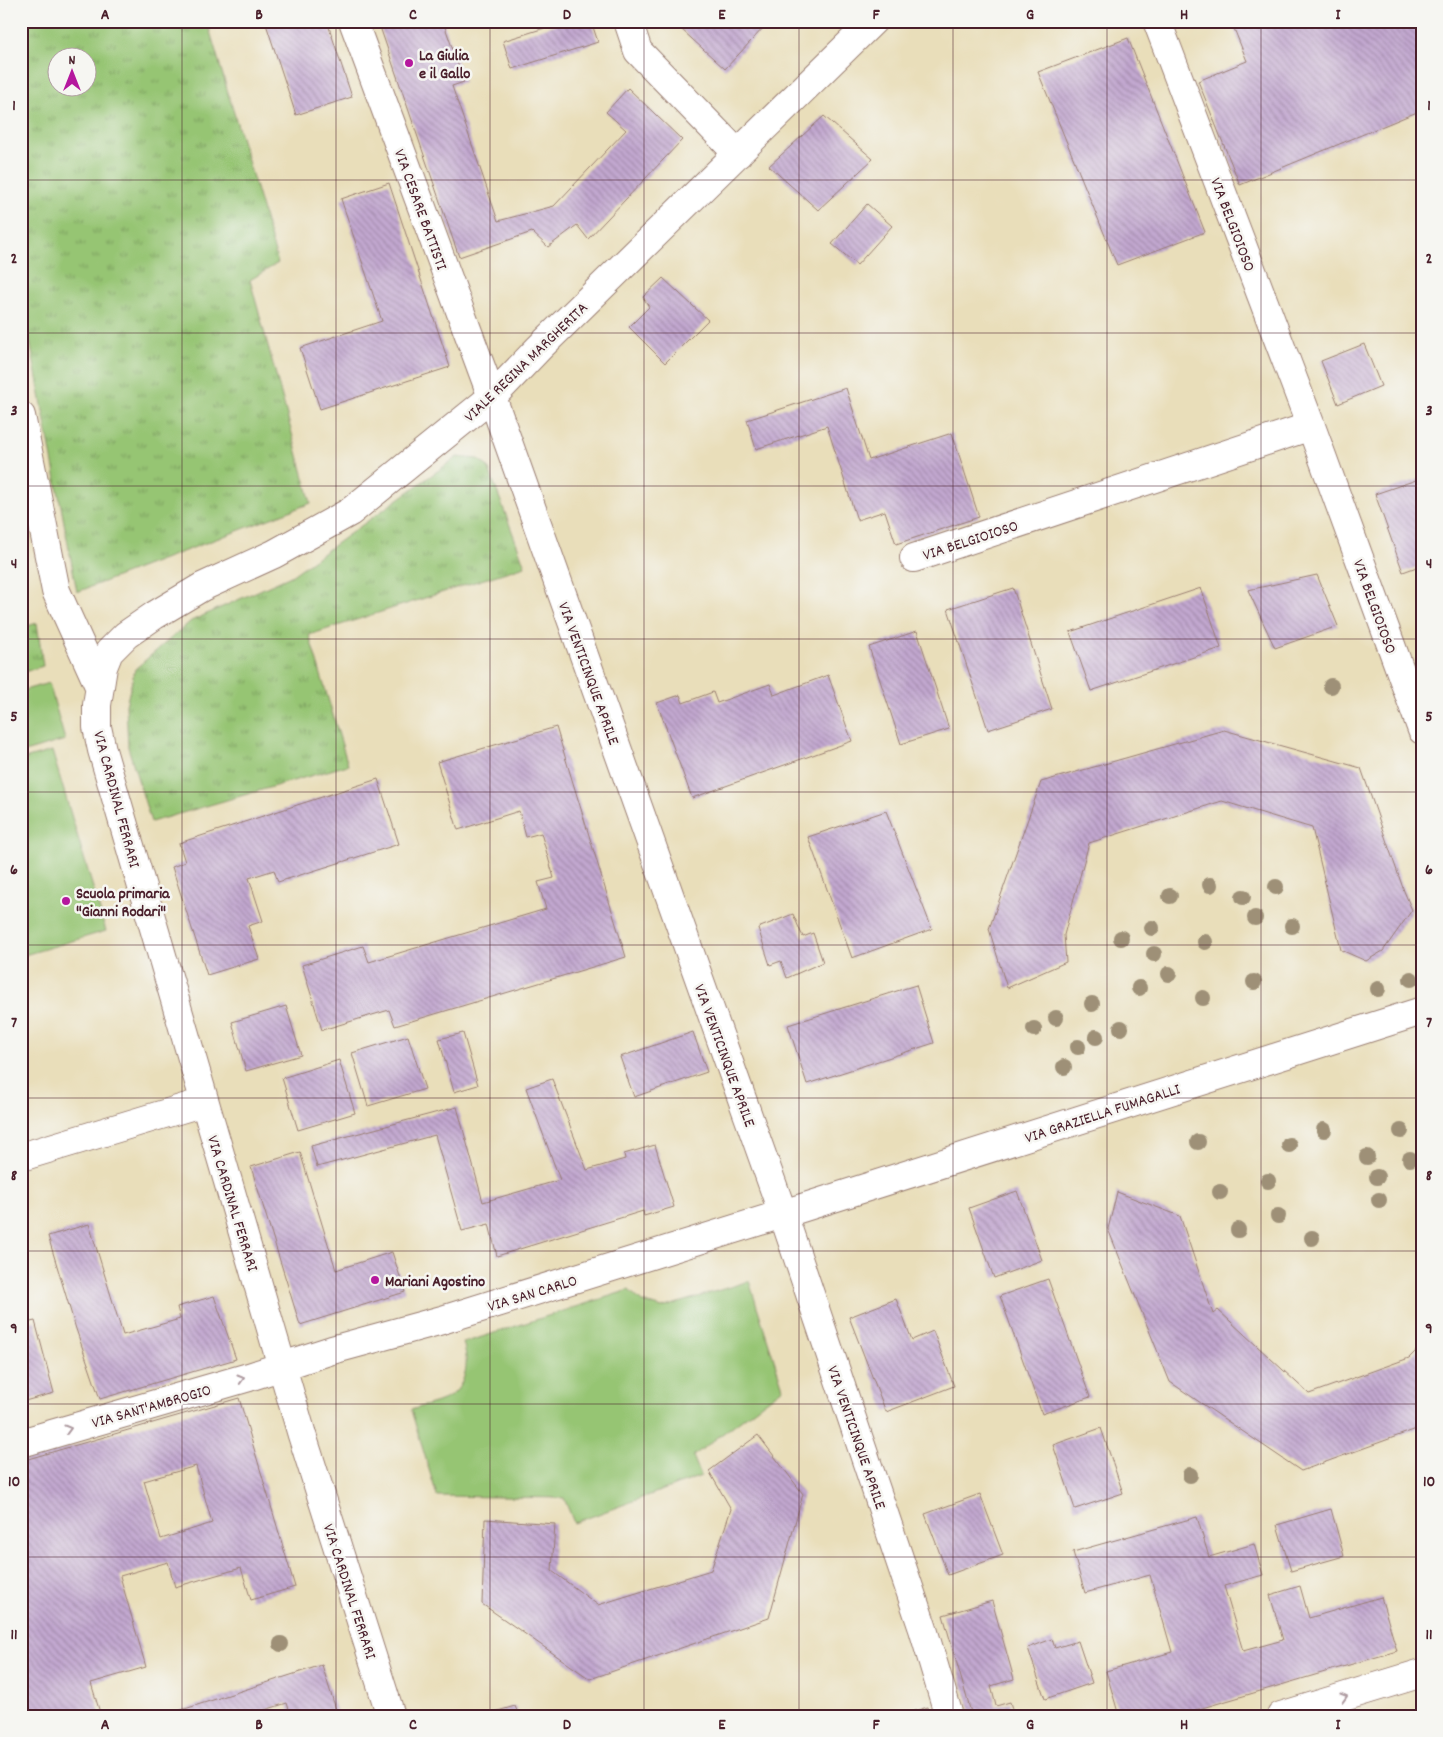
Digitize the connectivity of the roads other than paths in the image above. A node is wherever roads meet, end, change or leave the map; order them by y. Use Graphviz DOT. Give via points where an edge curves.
graph roads {
  1 [pos="353,21"];
  2 [pos="628,21"];
  3 [pos="874,21"];
  4 [pos="1157,21"];
  5 [pos="738,154"];
  6 [pos="492,397"];
  7 [pos="21,416"];
  8 [pos="1310,426"];
  9 [pos="914,558"];
  10 [pos="99,686"];
  11 [pos="1422,730"];
  12 [pos="1422,1011"];
  13 [pos="204,1102"];
  14 [pos="21,1157"];
  15 [pos="783,1214"];
  16 [pos="281,1366"];
  17 [pos="21,1443"];
  18 [pos="1422,1673"];
  19 [pos="391,1716"];
  20 [pos="949,1716"];
  21 [pos="1281,1716"];
  1 -- 6 [label="street, VIA CESARE BATTISTI"];
  2 -- 5 [label="street" via="638,51"];
  3 -- 5 [label="street, VIALE REGINA MARGHERITA"];
  4 -- 8 [label="street, VIA BELGIOIOSO"];
  5 -- 6 [label="street, VIALE REGINA MARGHERITA"];
  6 -- 10 [label="street, VIALE REGINA MARGHERITA" via="350,512 274,554 202,587 126,635 109,652"];
  6 -- 15 [label="street, VIA VENTICINQUE APRILE"];
  7 -- 10 [label="street" via="56,591"];
  8 -- 9 [label="street, VIA BELGIOIOSO"];
  8 -- 11 [label="street, VIA BELGIOIOSO"];
  10 -- 13 [label="street, VIA CARDINAL FERRARI" via="97,728 102,750"];
  12 -- 15 [label="street, VIA GRAZIELLA FUMAGALLI"];
  13 -- 14 [label="street"];
  13 -- 16 [label="street, VIA CARDINAL FERRARI"];
  15 -- 16 [label="street, VIA SAN CARLO" via="442,1320"];
  15 -- 20 [label="street, VIA VENTICINQUE APRILE" via="923,1629"];
  17 -- 16 [label="street, VIA SANT'AMBROGIO, one-way"];
  16 -- 19 [label="street, VIA CARDINAL FERRARI"];
  21 -- 18 [label="street, one-way"];
}
